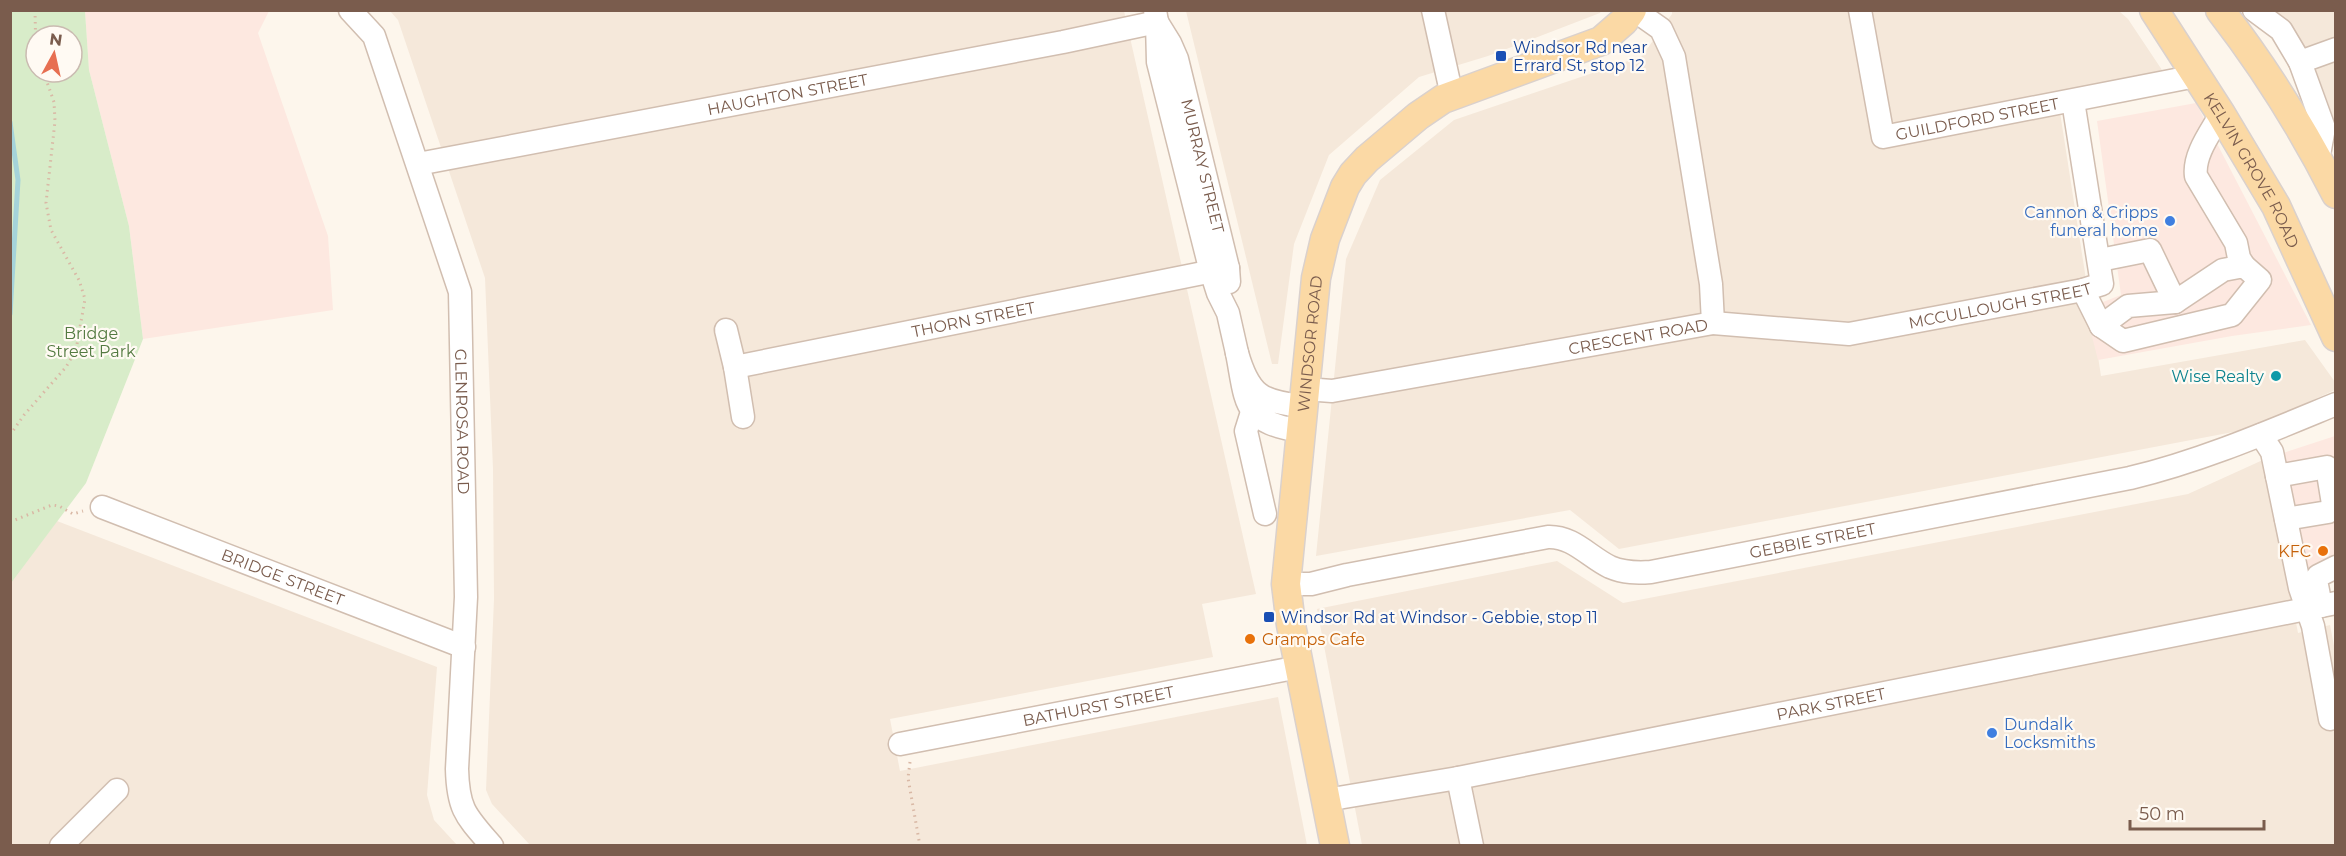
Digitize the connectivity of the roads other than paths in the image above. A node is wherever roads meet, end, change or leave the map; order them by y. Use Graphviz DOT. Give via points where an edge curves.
graph roads {
  1 [pos="350,10"];
  2 [pos="1432,10"];
  3 [pos="1633,10"];
  4 [pos="1860,10"];
  5 [pos="2154,10"];
  6 [pos="2220,10"];
  7 [pos="2254,10"];
  8 [pos="1156,16"];
  9 [pos="2336,49"];
  10 [pos="2300,62"];
  11 [pos="2196,76"];
  12 [pos="1452,96"];
  13 [pos="2073,101"];
  14 [pos="2221,114"];
  15 [pos="2318,160"];
  16 [pos="418,164"];
  17 [pos="2336,194"];
  18 [pos="2100,260"];
  19 [pos="2244,266"];
  20 [pos="1219,270"];
  21 [pos="2325,283"];
  22 [pos="2084,290"];
  23 [pos="2175,303"];
  24 [pos="1713,323"];
  25 [pos="2101,326"];
  26 [pos="726,330"];
  27 [pos="2336,337"];
  28 [pos="1237,353"];
  29 [pos="735,367"];
  30 [pos="2336,404"];
  31 [pos="1303,408"];
  32 [pos="1252,412"];
  33 [pos="743,417"];
  34 [pos="2261,435"];
  35 [pos="2331,466"];
  36 [pos="2277,476"];
  37 [pos="102,507"];
  38 [pos="1265,514"];
  39 [pos="2286,519"];
  40 [pos="2336,567"];
  41 [pos="1286,584"];
  42 [pos="2321,606"];
  43 [pos="464,647"];
  44 [pos="1299,667"];
  45 [pos="2330,719"];
  46 [pos="907,742"];
  47 [pos="1458,778"];
  48 [pos="117,790"];
  49 [pos="1326,800"];
  50 [pos="61,846"];
  51 [pos="492,846"];
  52 [pos="1335,846"];
  53 [pos="1472,846"];
  1 -- 16 [label="street, GLENROSA ROAD" via="374,36"];
  2 -- 12 [label="street"];
  3 -- 12 [label="main road, WINDSOR ROAD" via="1602,41"];
  3 -- 24 [label="street, CRESCENT ROAD" via="1661,29 1674,57 1711,284"];
  4 -- 13 [label="street, GUILDFORD STREET" via="1883,137"];
  5 -- 11 [label="main road, KELVIN GROVE ROAD"];
  6 -- 15 [label="main road" via="2279,93"];
  7 -- 10 [label="street" via="2281,30"];
  8 -- 16 [label="street, HAUGHTON STREET" via="1063,42"];
  8 -- 20 [label="street, MURRAY STREET" via="1177,59"];
  9 -- 10 [label="street"];
  10 -- 15 [label="street" via="2324,128"];
  11 -- 13 [label="street, GUILDFORD STREET"];
  11 -- 14 [label="main road, KELVIN GROVE ROAD"];
  12 -- 31 [label="main road, WINDSOR ROAD" via="1418,116 1363,162 1348,182 1318,260"];
  13 -- 18 [label="street, MCCULLOUGH STREET"];
  14 -- 19 [label="street" via="2198,157 2196,176 2236,243"];
  14 -- 21 [label="main road, KELVIN GROVE ROAD"];
  15 -- 17 [label="main road"];
  16 -- 43 [label="street, GLENROSA ROAD" via="460,292"];
  18 -- 22 [label="street, MCCULLOUGH STREET" via="2102,284"];
  18 -- 23 [label="street" via="2150,250"];
  19 -- 23 [label="street" via="2223,270"];
  19 -- 25 [label="street" via="2260,280 2232,315 2123,341"];
  20 -- 28 [label="street, MURRAY STREET"];
  20 -- 29 [label="street, THORN STREET"];
  21 -- 27 [label="main road, KELVIN GROVE ROAD"];
  22 -- 24 [label="street, MCCULLOUGH STREET" via="1850,334"];
  22 -- 25 [label="street"];
  23 -- 25 [label="street" via="2128,306"];
  24 -- 31 [label="street, CRESCENT ROAD" via="1332,390"];
  26 -- 29 [label="street"];
  28 -- 31 [label="street, MURRAY STREET" via="1247,381 1257,392 1274,403"];
  28 -- 32 [label="street, MURRAY STREET"];
  29 -- 33 [label="street"];
  30 -- 34 [label="street, GEBBIE STREET"];
  31 -- 32 [label="street" via="1268,423"];
  31 -- 41 [label="main road, WINDSOR ROAD"];
  32 -- 38 [label="street, MURRAY STREET" via="1246,431"];
  34 -- 36 [label="street" via="2272,452"];
  34 -- 41 [label="street, GEBBIE STREET" via="2178,466 2130,478 1651,572 1619,570 1570,541 1548,537 1320,582"];
  35 -- 36 [label="street"];
  35 -- 39 [label="street" via="2333,504 2328,512"];
  36 -- 39 [label="street"];
  37 -- 43 [label="street, BRIDGE STREET"];
  39 -- 42 [label="street" via="2300,588"];
  40 -- 42 [label="street" via="2316,580"];
  41 -- 44 [label="main road, WINDSOR ROAD"];
  42 -- 45 [label="street" via="2313,626"];
  42 -- 47 [label="street, PARK STREET"];
  43 -- 51 [label="street, GLENROSA ROAD" via="458,794 468,818"];
  44 -- 46 [label="street, BATHURST STREET"];
  44 -- 49 [label="main road, WINDSOR ROAD"];
  47 -- 49 [label="street, PARK STREET"];
  47 -- 53 [label="street"];
  48 -- 50 [label="street"];
  49 -- 52 [label="main road, WINDSOR ROAD"];
}
